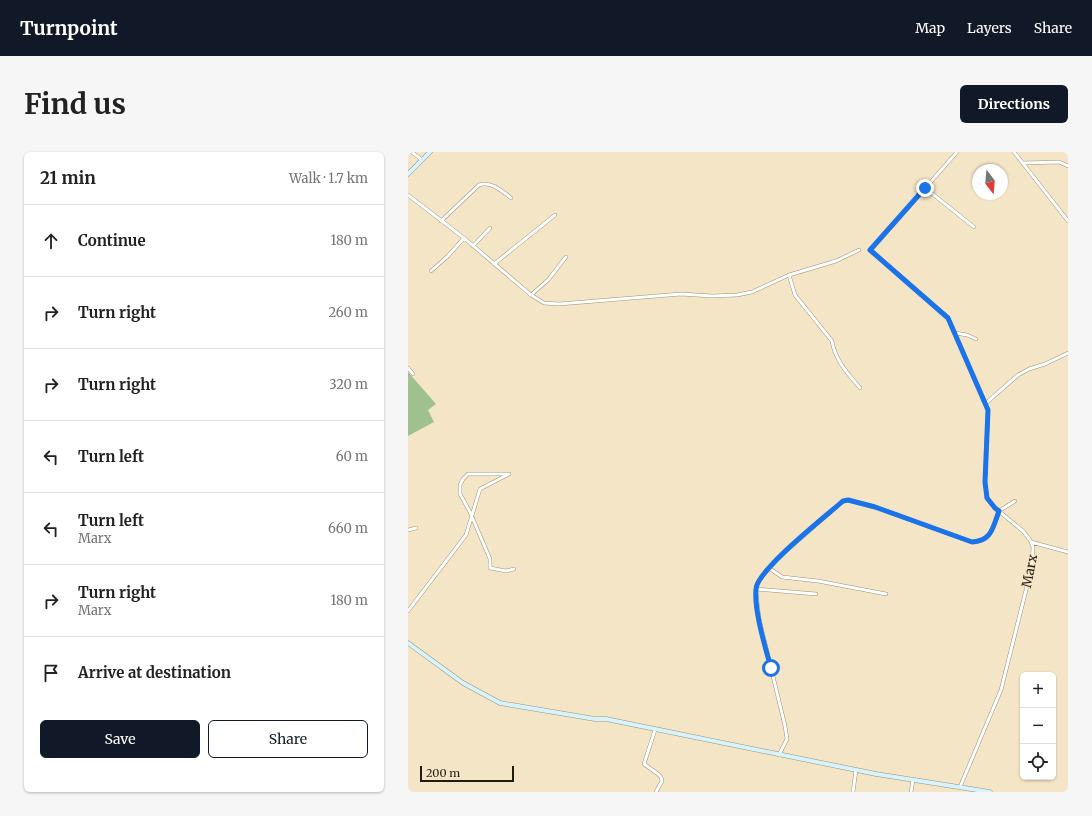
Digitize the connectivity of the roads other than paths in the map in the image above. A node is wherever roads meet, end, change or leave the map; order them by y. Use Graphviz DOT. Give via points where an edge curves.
graph roads {
  1 [pos="412,152"];
  2 [pos="430,152"];
  3 [pos="957,152"];
  4 [pos="1014,152"];
  5 [pos="422,160"];
  6 [pos="1023,163"];
  7 [pos="1068,166"];
  8 [pos="408,174"];
  9 [pos="925,188"];
  10 [pos="408,195"];
  11 [pos="511,198"];
  12 [pos="555,215"];
  13 [pos="441,221"];
  14 [pos="1068,221"];
  15 [pos="974,227"];
  16 [pos="490,228"];
  17 [pos="464,238"];
  18 [pos="474,246"];
  19 [pos="859,250"];
  20 [pos="566,257"];
  21 [pos="494,264"];
  22 [pos="431,271"];
  23 [pos="790,275"];
  24 [pos="531,295"];
  25 [pos="954,333"];
  26 [pos="976,339"];
  27 [pos="1068,353"];
  28 [pos="408,368"];
  29 [pos="413,374"];
  30 [pos="860,388"];
  31 [pos="985,404"];
  32 [pos="1015,501"];
  33 [pos="999,511"];
  34 [pos="472,516"];
  35 [pos="416,528"];
  36 [pos="408,530"];
  37 [pos="1031,542"];
  38 [pos="1068,552"];
  39 [pos="769,568"];
  40 [pos="514,569"];
  41 [pos="756,589"];
  42 [pos="816,594"];
  43 [pos="886,594"];
  44 [pos="408,611"];
  45 [pos="408,644"];
  46 [pos="655,730"];
  47 [pos="779,755"];
  48 [pos="856,770"];
  49 [pos="913,780"];
  50 [pos="960,787"];
  51 [pos="656,792"];
  52 [pos="853,792"];
  53 [pos="911,792"];
  54 [pos="990,792"];
  1 -- 5 [label="street"];
  2 -- 5 [label="street"];
  3 -- 9 [label="street, Marx"];
  4 -- 6 [label="street"];
  5 -- 8 [label="street"];
  6 -- 7 [label="street" via="1059,162"];
  6 -- 14 [label="street"];
  9 -- 15 [label="street"];
  9 -- 25 [label="street, Marx" via="870,250 948,318"];
  10 -- 13 [label="street"];
  11 -- 13 [label="street" via="491,185 479,185"];
  12 -- 21 [label="street"];
  13 -- 17 [label="street"];
  16 -- 18 [label="street"];
  17 -- 18 [label="street"];
  17 -- 22 [label="street"];
  18 -- 21 [label="street"];
  19 -- 23 [label="street" via="836,261"];
  20 -- 24 [label="street" via="548,280"];
  21 -- 24 [label="street"];
  23 -- 24 [label="street" via="752,292 736,295 682,294 559,304 544,302"];
  23 -- 30 [label="street" via="795,294 832,341 842,365"];
  25 -- 26 [label="street"];
  25 -- 31 [label="street, Marx"];
  27 -- 31 [label="street" via="1018,375"];
  28 -- 29 [label="street"];
  31 -- 33 [label="street, Marx" via="988,410 985,482 987,498"];
  32 -- 33 [label="street"];
  33 -- 37 [label="street, Marx" via="1023,531"];
  33 -- 39 [label="street" via="987,538 972,542 868,505 843,501"];
  34 -- 34 [label="street" via="480,489 509,474 468,474 463,479 460,494"];
  34 -- 40 [label="street" via="490,559 490,568 506,571"];
  34 -- 44 [label="street" via="466,535"];
  35 -- 36 [label="street"];
  37 -- 38 [label="street"];
  37 -- 50 [label="street, Marx" via="1032,566 1001,690"];
  39 -- 41 [label="street"];
  39 -- 43 [label="street" via="782,577"];
  41 -- 42 [label="street"];
  41 -- 47 [label="street" via="759,618 787,739"];
  45 -- 46 [label="street" via="463,683 500,704 606,719"];
  46 -- 47 [label="street"];
  46 -- 51 [label="street" via="644,764 661,777 662,781"];
  47 -- 48 [label="street"];
  48 -- 49 [label="street"];
  48 -- 52 [label="street"];
  49 -- 50 [label="street"];
  49 -- 53 [label="street"];
  50 -- 54 [label="street"];
}
